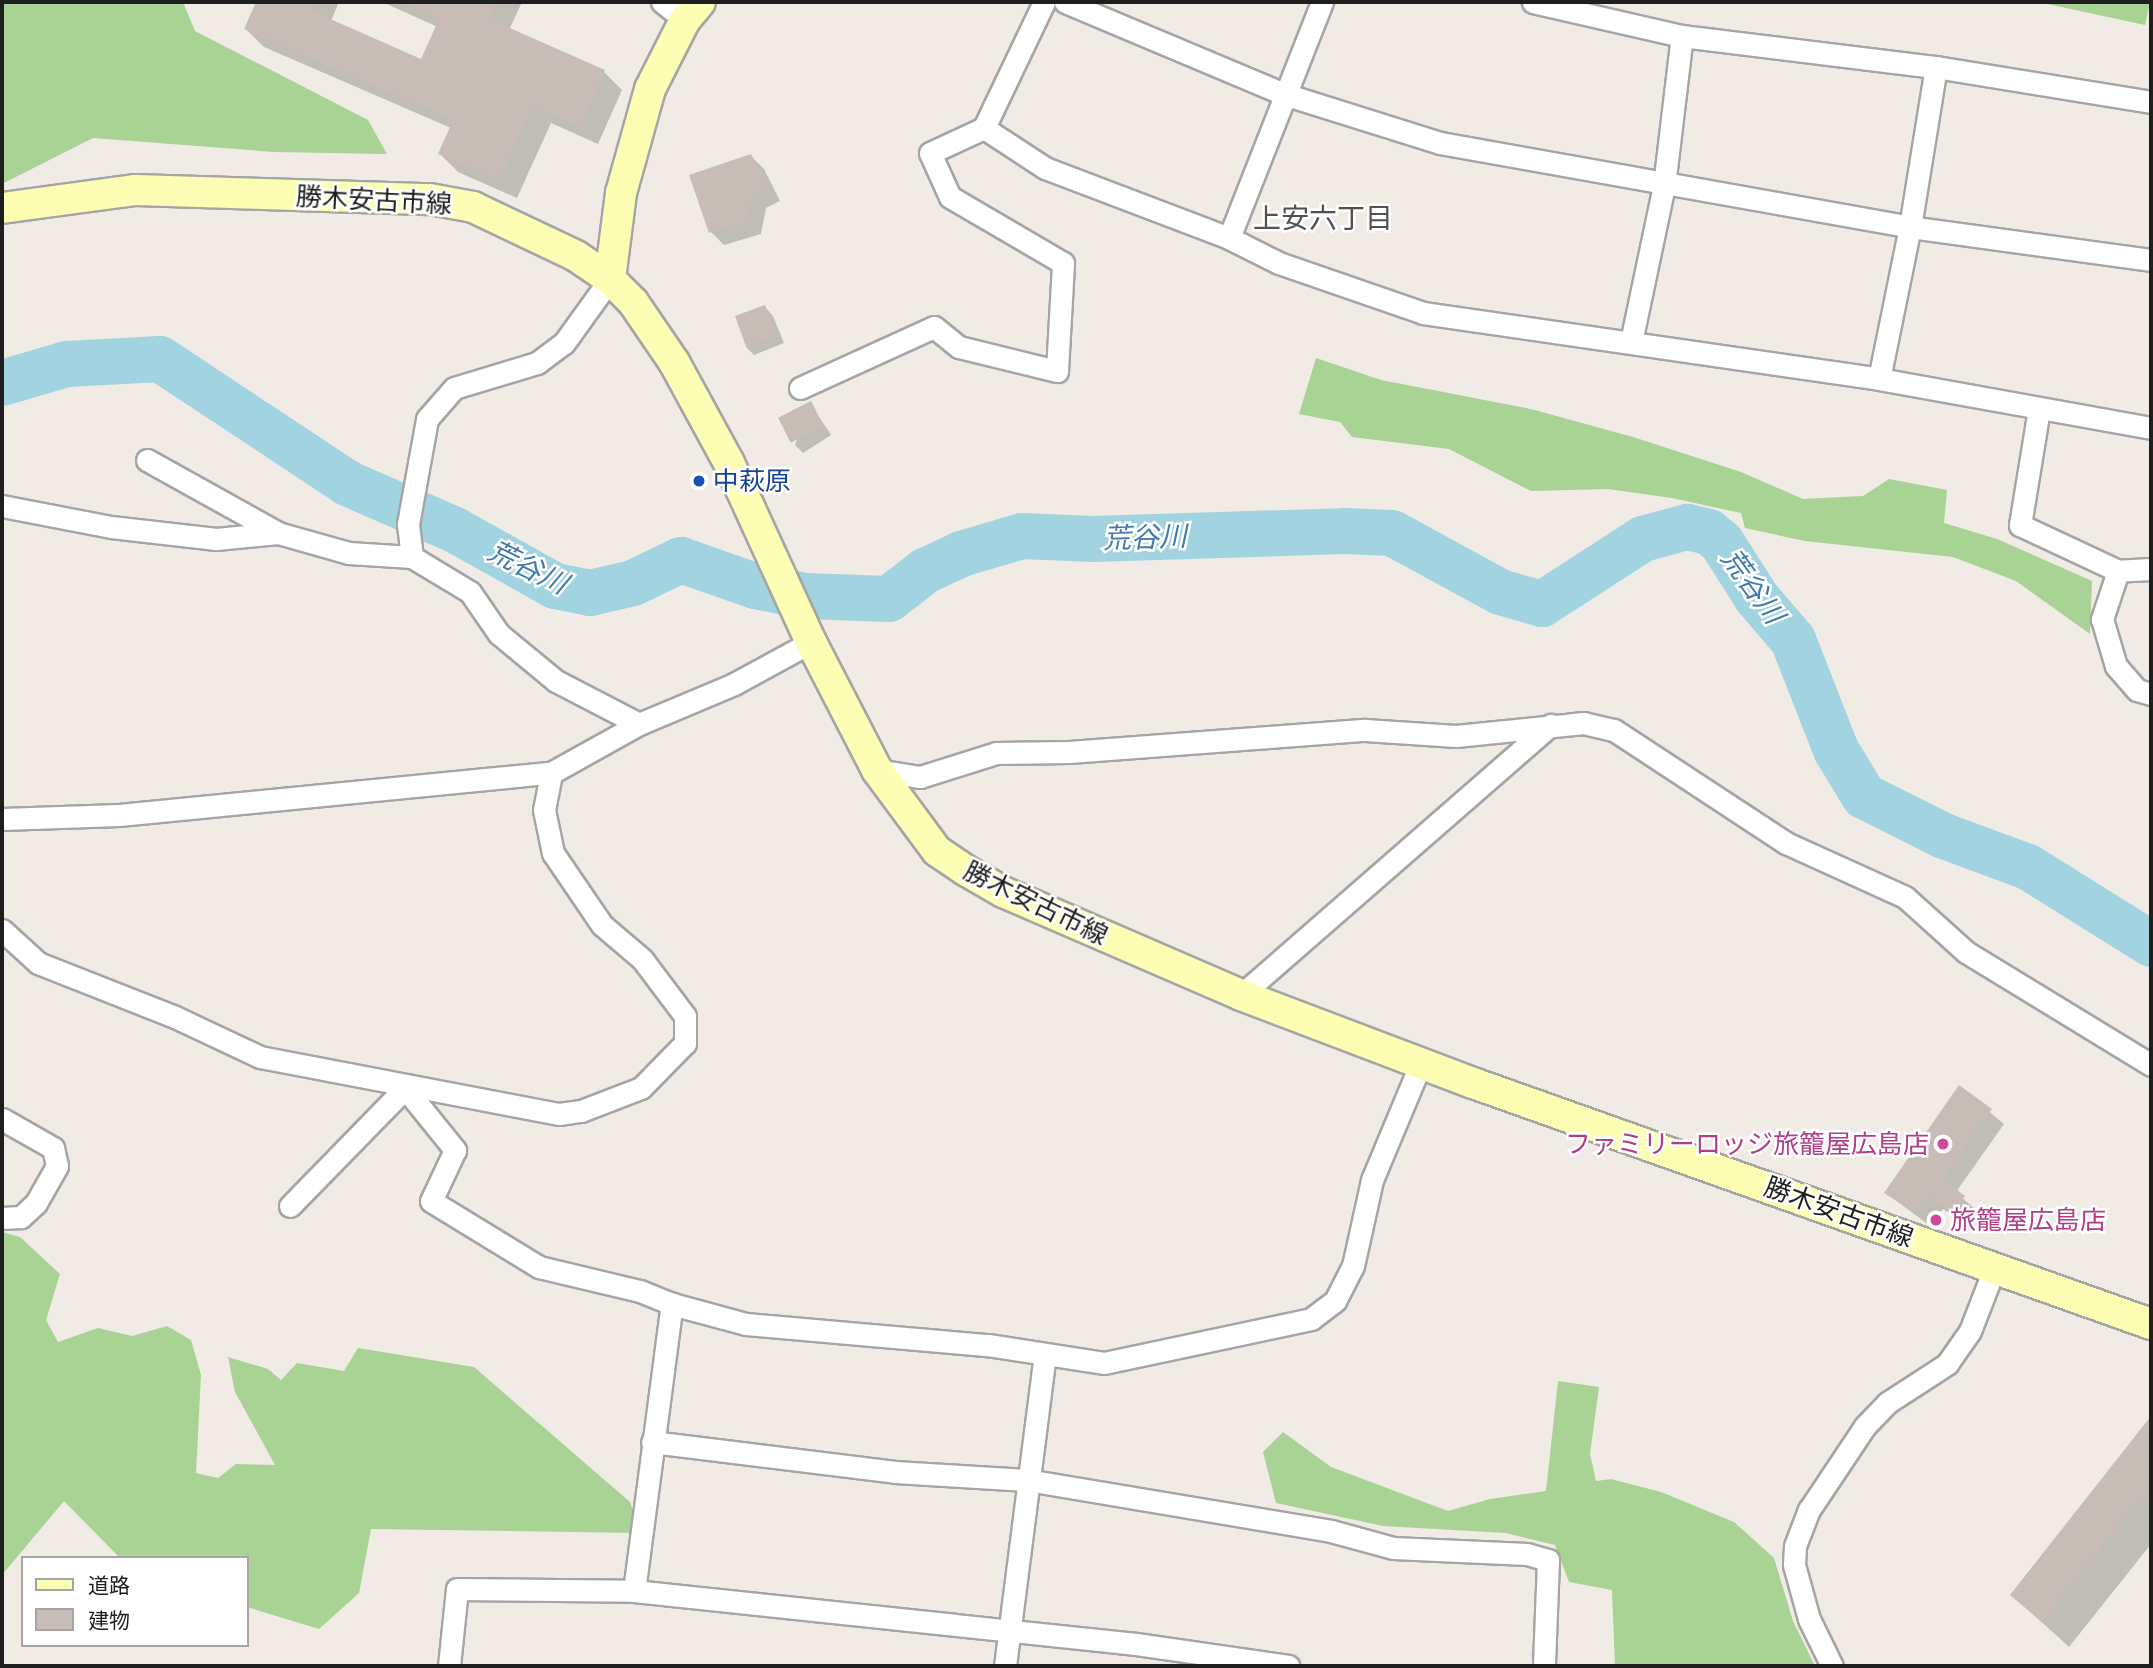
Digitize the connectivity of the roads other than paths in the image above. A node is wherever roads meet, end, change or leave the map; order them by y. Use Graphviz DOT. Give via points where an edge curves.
graph roads {
  1 [pos="1044,2"];
  2 [pos="1065,2"];
  3 [pos="1322,2"];
  4 [pos="1534,2"];
  5 [pos="682,8"];
  6 [pos="1682,36"];
  7 [pos="1936,67"];
  8 [pos="1284,94"];
  9 [pos="2150,95"];
  10 [pos="984,128"];
  11 [pos="1664,186"];
  12 [pos="2,208"];
  13 [pos="1910,227"];
  14 [pos="1229,238"];
  15 [pos="2151,260"];
  16 [pos="610,279"];
  17 [pos="1631,342"];
  18 [pos="1879,379"];
  19 [pos="800,388"];
  20 [pos="2039,410"];
  21 [pos="2151,428"];
  22 [pos="147,460"];
  23 [pos="2,506"];
  24 [pos="278,533"];
  25 [pos="412,557"];
  26 [pos="2151,569"];
  27 [pos="2118,571"];
  28 [pos="807,633"];
  29 [pos="2151,694"];
  30 [pos="639,724"];
  31 [pos="1551,725"];
  32 [pos="877,770"];
  33 [pos="551,773"];
  34 [pos="2,819"];
  35 [pos="2,930"];
  36 [pos="1241,995"];
  37 [pos="2142,1052"];
  38 [pos="1421,1063"];
  39 [pos="2151,1065"];
  40 [pos="405,1088"];
  41 [pos="2,1119"];
  42 [pos="290,1206"];
  43 [pos="2,1218"];
  44 [pos="1994,1269"];
  45 [pos="672,1304"];
  46 [pos="2151,1324"];
  47 [pos="1045,1355"];
  48 [pos="652,1442"];
  49 [pos="1027,1480"];
  50 [pos="634,1591"];
  51 [pos="1008,1633"];
  52 [pos="449,1666"];
  53 [pos="1005,1666"];
  54 [pos="1288,1666"];
  55 [pos="1544,1666"];
  56 [pos="1832,1666"];
  1 -- 10 [label="street"];
  2 -- 8 [label="street"];
  3 -- 8 [label="street"];
  4 -- 6 [label="street"];
  5 -- 16 [label="main road" via="650,89 621,193"];
  6 -- 7 [label="street"];
  6 -- 11 [label="street"];
  7 -- 9 [label="street"];
  7 -- 13 [label="street"];
  8 -- 11 [label="street" via="1440,143"];
  8 -- 14 [label="street"];
  10 -- 14 [label="street" via="1045,168"];
  10 -- 19 [label="street" via="930,153 950,197 1063,263 1057,371 959,347 934,327"];
  11 -- 13 [label="street"];
  11 -- 17 [label="street"];
  12 -- 16 [label="main road, 勝木安古市線" via="136,190 430,199 473,207 513,224"];
  13 -- 15 [label="street"];
  13 -- 18 [label="street"];
  14 -- 17 [label="street" via="1279,263 1423,313"];
  16 -- 25 [label="street" via="564,343 537,363 454,388 427,419 408,524"];
  16 -- 28 [label="main road, 勝木安古市線" via="633,302 674,362 729,463"];
  17 -- 18 [label="street"];
  18 -- 20 [label="street"];
  20 -- 21 [label="street"];
  20 -- 27 [label="street" via="2020,525"];
  22 -- 24 [label="street"];
  23 -- 24 [label="street" via="111,527 216,539"];
  24 -- 25 [label="street" via="349,553"];
  25 -- 30 [label="street" via="470,592 499,634 556,681"];
  26 -- 27 [label="street"];
  27 -- 29 [label="street" via="2102,619 2107,642 2116,666 2137,690"];
  28 -- 30 [label="street" via="734,684"];
  28 -- 32 [label="main road, 勝木安古市線"];
  30 -- 33 [label="street"];
  31 -- 32 [label="street" via="1455,736 1364,730 1069,752 996,753 920,777"];
  31 -- 36 [label="street"];
  31 -- 37 [label="street" via="1583,723 1614,730 1786,843 1905,897 1966,953"];
  32 -- 36 [label="main road, 勝木安古市線" via="937,850 965,870 1003,892"];
  33 -- 34 [label="street" via="119,815"];
  33 -- 40 [label="street" via="544,810 553,853 602,925 642,959 684,1016 685,1043 642,1088 581,1111 559,1114"];
  35 -- 40 [label="street" via="38,963 260,1057"];
  36 -- 38 [label="main road, 勝木安古市線"];
  37 -- 39 [label="street"];
  38 -- 44 [label="main road, 勝木安古市線"];
  38 -- 47 [label="street" via="1372,1180 1353,1266 1335,1301 1311,1319 1104,1363"];
  40 -- 42 [label="street"];
  40 -- 45 [label="street" via="455,1150 431,1201 539,1267 640,1291"];
  41 -- 43 [label="street" via="53,1148 57,1166 29,1210 21,1217"];
  44 -- 46 [label="main road, 勝木安古市線"];
  44 -- 56 [label="street" via="1970,1331 1947,1364 1887,1403 1865,1426 1809,1510 1795,1546 1794,1565 1809,1619"];
  45 -- 47 [label="street" via="746,1324"];
  45 -- 48 [label="street"];
  47 -- 49 [label="street"];
  48 -- 49 [label="street" via="895,1472"];
  48 -- 50 [label="street"];
  49 -- 51 [label="street"];
  49 -- 55 [label="street" via="1331,1531 1393,1549 1527,1554 1548,1560"];
  50 -- 51 [label="street"];
  50 -- 52 [label="street" via="457,1589"];
  51 -- 53 [label="street"];
  51 -- 54 [label="street" via="1136,1644"];
}
